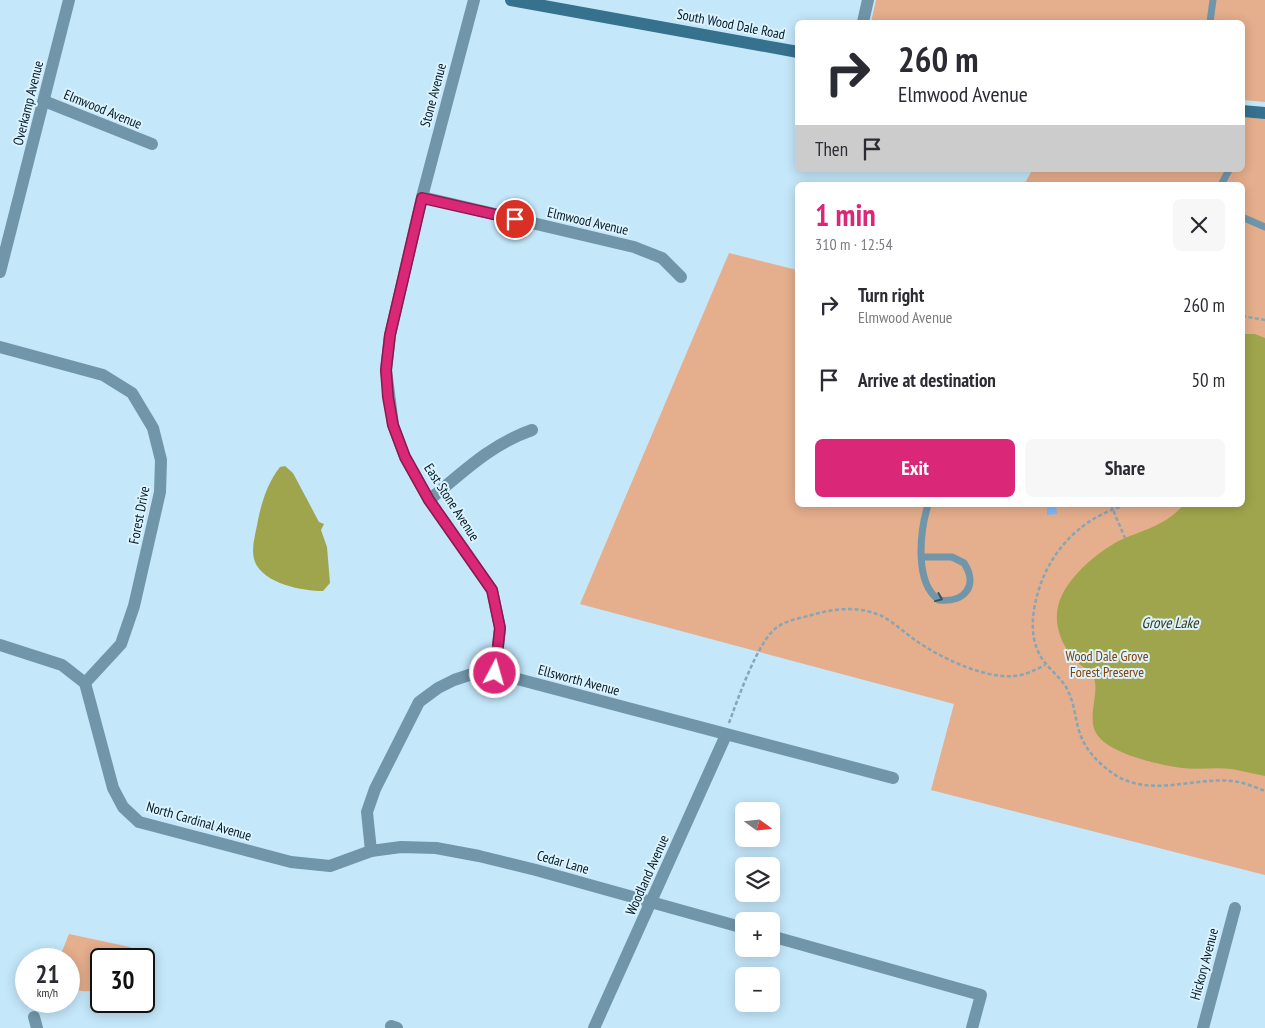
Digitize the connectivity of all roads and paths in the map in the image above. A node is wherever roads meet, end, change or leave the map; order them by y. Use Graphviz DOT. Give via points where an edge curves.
graph roads {
  1 [pos="70,0"];
  2 [pos="474,0"];
  3 [pos="511,0"];
  4 [pos="868,0"];
  5 [pos="1213,0"];
  6 [pos="863,20"];
  7 [pos="1210,20"];
  8 [pos="795,51"];
  9 [pos="44,101"];
  10 [pos="1245,111"];
  11 [pos="1265,113"];
  12 [pos="152,144"];
  13 [pos="422,198"];
  14 [pos="1245,219"];
  15 [pos="1265,227"];
  16 [pos="0,272"];
  17 [pos="682,277"];
  18 [pos="1245,317"];
  19 [pos="1265,320"];
  20 [pos="0,347"];
  21 [pos="532,430"];
  22 [pos="429,500"];
  23 [pos="927,507"];
  24 [pos="1119,507"];
  25 [pos="1112,509"];
  26 [pos="1125,538"];
  27 [pos="923,557"];
  28 [pos="0,645"];
  29 [pos="1045,664"];
  30 [pos="495,673"];
  31 [pos="85,683"];
  32 [pos="726,735"];
  33 [pos="893,778"];
  34 [pos="1265,790"];
  35 [pos="371,851"];
  36 [pos="652,903"];
  37 [pos="1235,908"];
  38 [pos="735,926"];
  39 [pos="780,938"];
  40 [pos="594,1028"];
  41 [pos="972,1028"];
  42 [pos="1203,1028"];
  1 -- 9 [label="street, Overkamp Avenue"];
  2 -- 13 [label="street, Stone Avenue"];
  3 -- 8 [label="main road, South Wood Dale Road"];
  4 -- 6 [label="street"];
  5 -- 7 [label="lane"];
  9 -- 12 [label="street, Elmwood Avenue"];
  9 -- 16 [label="street, Overkamp Avenue"];
  10 -- 11 [label="main road"];
  13 -- 17 [label="street, Elmwood Avenue" via="634,247 662,258"];
  13 -- 22 [label="street, East Stone Avenue" via="390,335 386,370 393,425 405,457"];
  14 -- 15 [label="lane"];
  18 -- 19 [label="path"];
  20 -- 31 [label="street, Forest Drive" via="104,375 132,393 153,428 160,460 160,492 134,606 121,644"];
  21 -- 22 [label="street" via="486,453"];
  22 -- 30 [label="street, East Stone Avenue" via="492,590 500,628"];
  23 -- 27 [label="lane" via="923,524"];
  24 -- 25 [label="path"];
  25 -- 26 [label="path"];
  25 -- 29 [label="path" via="1098,515 1071,536 1057,551 1041,583 1033,620 1034,638"];
  27 -- 27 [label="lane, one-way" via="924,580 931,595 949,601 965,594 970,578 964,563 952,557"];
  28 -- 31 [label="street" via="62,665"];
  29 -- 32 [label="path" via="1030,673 1013,677 985,672 932,651 886,618 871,612 852,609 826,611 782,624 769,635 755,660"];
  29 -- 34 [label="path" via="1070,694 1084,745 1094,758 1118,776 1152,786 1233,781"];
  30 -- 32 [label="street, Ellsworth Avenue"];
  30 -- 35 [label="street, Ellsworth Avenue" via="478,672 454,680 420,702 406,724 372,797 368,812"];
  31 -- 35 [label="street, North Cardinal Avenue" via="113,788 123,807 138,822 282,860 314,865 330,866"];
  32 -- 33 [label="street, Ellsworth Avenue"];
  32 -- 36 [label="street, Woodland Avenue"];
  35 -- 36 [label="street, Cedar Lane" via="418,847 479,856"];
  36 -- 38 [label="street, Cedar Lane"];
  36 -- 40 [label="street, Woodland Avenue"];
  37 -- 42 [label="street, Hickory Avenue"];
  39 -- 41 [label="street" via="981,994"];
}
